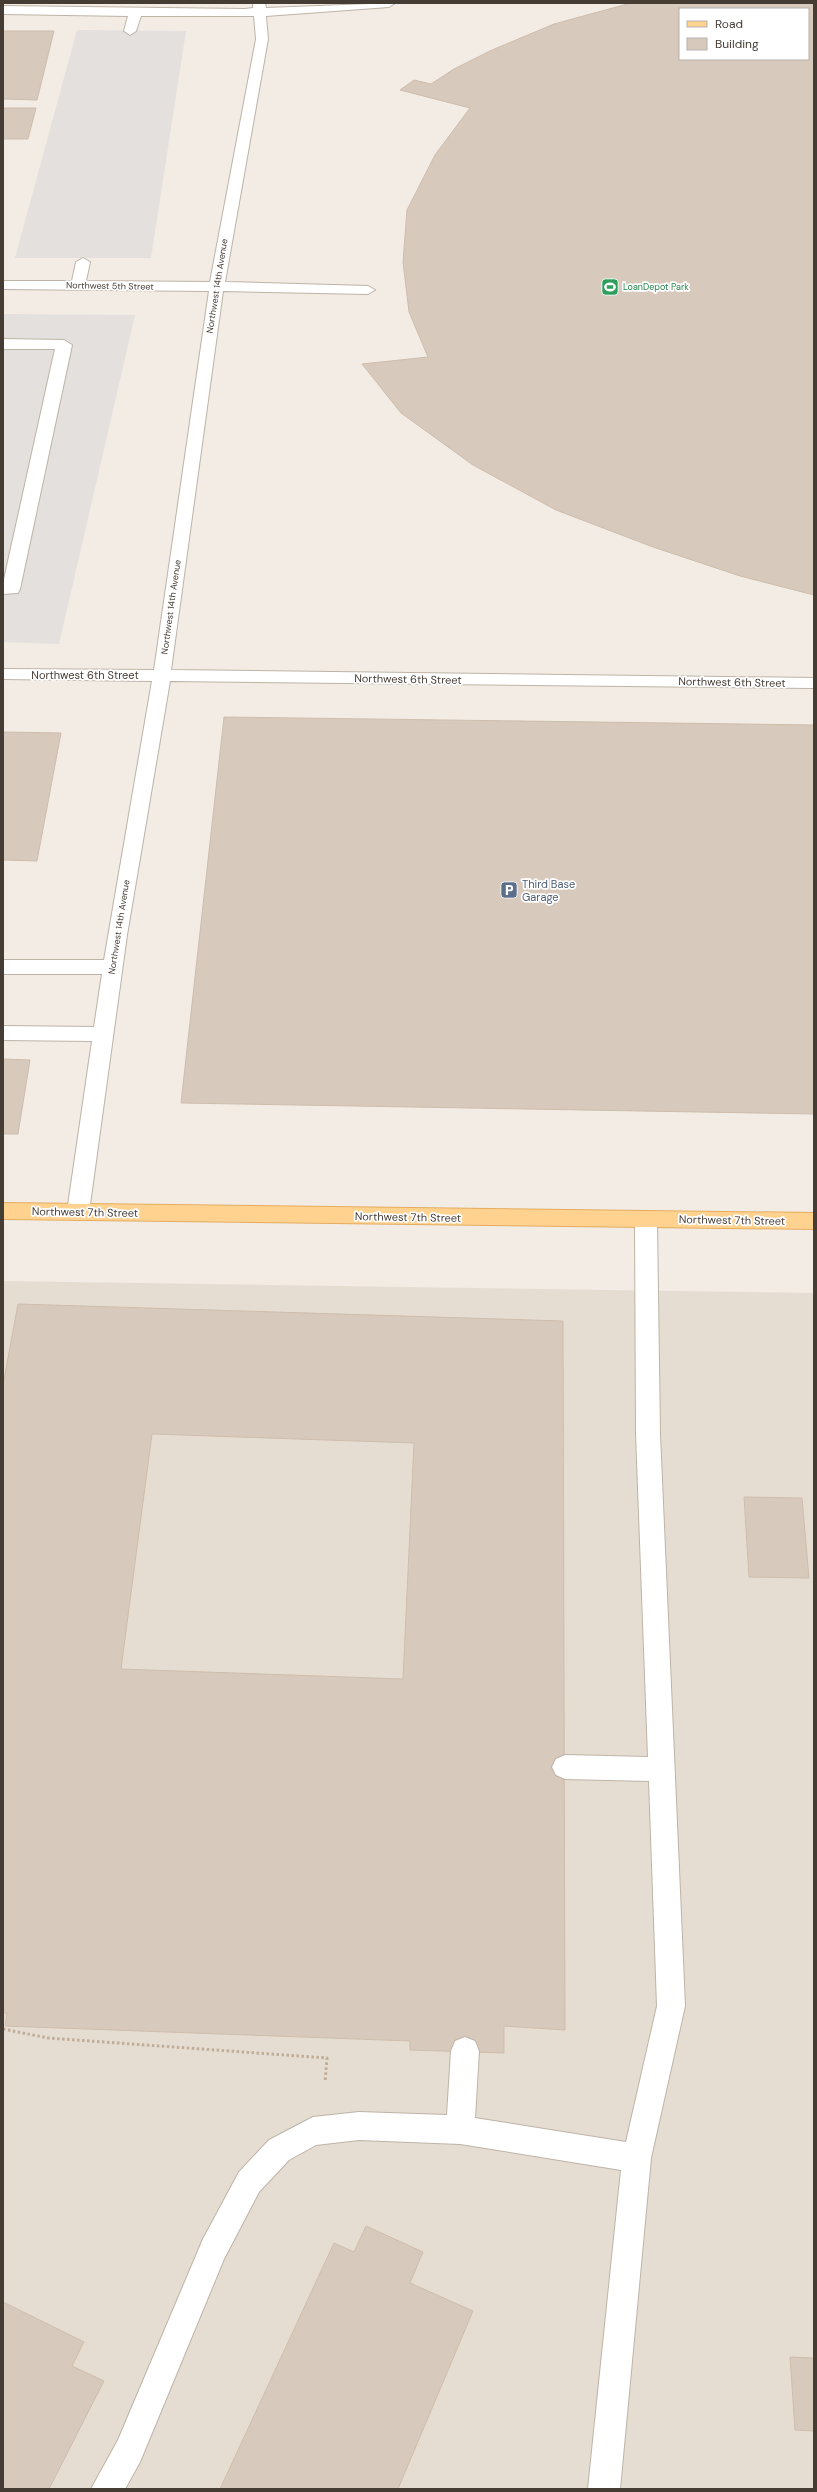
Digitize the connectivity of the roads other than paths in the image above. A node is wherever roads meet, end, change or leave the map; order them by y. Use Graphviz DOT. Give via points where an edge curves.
graph roads {
  1 [pos="389,3"];
  2 [pos="259,7"];
  3 [pos="3,10"];
  4 [pos="136,11"];
  5 [pos="130,31"];
  6 [pos="83,262"];
  7 [pos="3,285"];
  8 [pos="78,286"];
  9 [pos="216,287"];
  10 [pos="368,290"];
  11 [pos="3,344"];
  12 [pos="3,589"];
  13 [pos="3,674"];
  14 [pos="162,675"];
  15 [pos="814,683"];
  16 [pos="3,967"];
  17 [pos="112,967"];
  18 [pos="3,1033"];
  19 [pos="103,1034"];
  20 [pos="3,1211"];
  21 [pos="78,1212"];
  22 [pos="646,1220"];
  23 [pos="814,1221"];
  24 [pos="565,1767"];
  25 [pos="660,1769"];
  26 [pos="465,2051"];
  27 [pos="460,2130"];
  28 [pos="637,2158"];
  29 [pos="107,2489"];
  30 [pos="604,2489"];
  1 -- 2 [label="street" via="338,9"];
  2 -- 4 [label="street"];
  2 -- 9 [label="street, Northwest 14th Avenue" via="262,40"];
  3 -- 4 [label="street"];
  4 -- 5 [label="street"];
  6 -- 8 [label="street"];
  7 -- 8 [label="street, Northwest 5th Street"];
  8 -- 9 [label="street, Northwest 5th Street"];
  9 -- 10 [label="street, Northwest 5th Street"];
  9 -- 14 [label="street, Northwest 14th Avenue"];
  11 -- 12 [label="street" via="64,345 12,589"];
  13 -- 14 [label="street, Northwest 6th Street"];
  14 -- 15 [label="street, Northwest 6th Street"];
  14 -- 17 [label="street, Northwest 14th Avenue"];
  16 -- 17 [label="street"];
  17 -- 19 [label="street, Northwest 14th Avenue"];
  18 -- 19 [label="street"];
  19 -- 21 [label="street, Northwest 14th Avenue"];
  20 -- 21 [label="main road, Northwest 7th Street"];
  21 -- 22 [label="main road, Northwest 7th Street"];
  22 -- 23 [label="main road, Northwest 7th Street"];
  22 -- 25 [label="street" via="648,1434"];
  24 -- 25 [label="street"];
  25 -- 28 [label="street" via="671,2006"];
  26 -- 27 [label="street"];
  27 -- 28 [label="street"];
  27 -- 29 [label="street" via="359,2126 313,2131 279,2150 249,2182 213,2249 129,2451"];
  28 -- 30 [label="street"];
}
